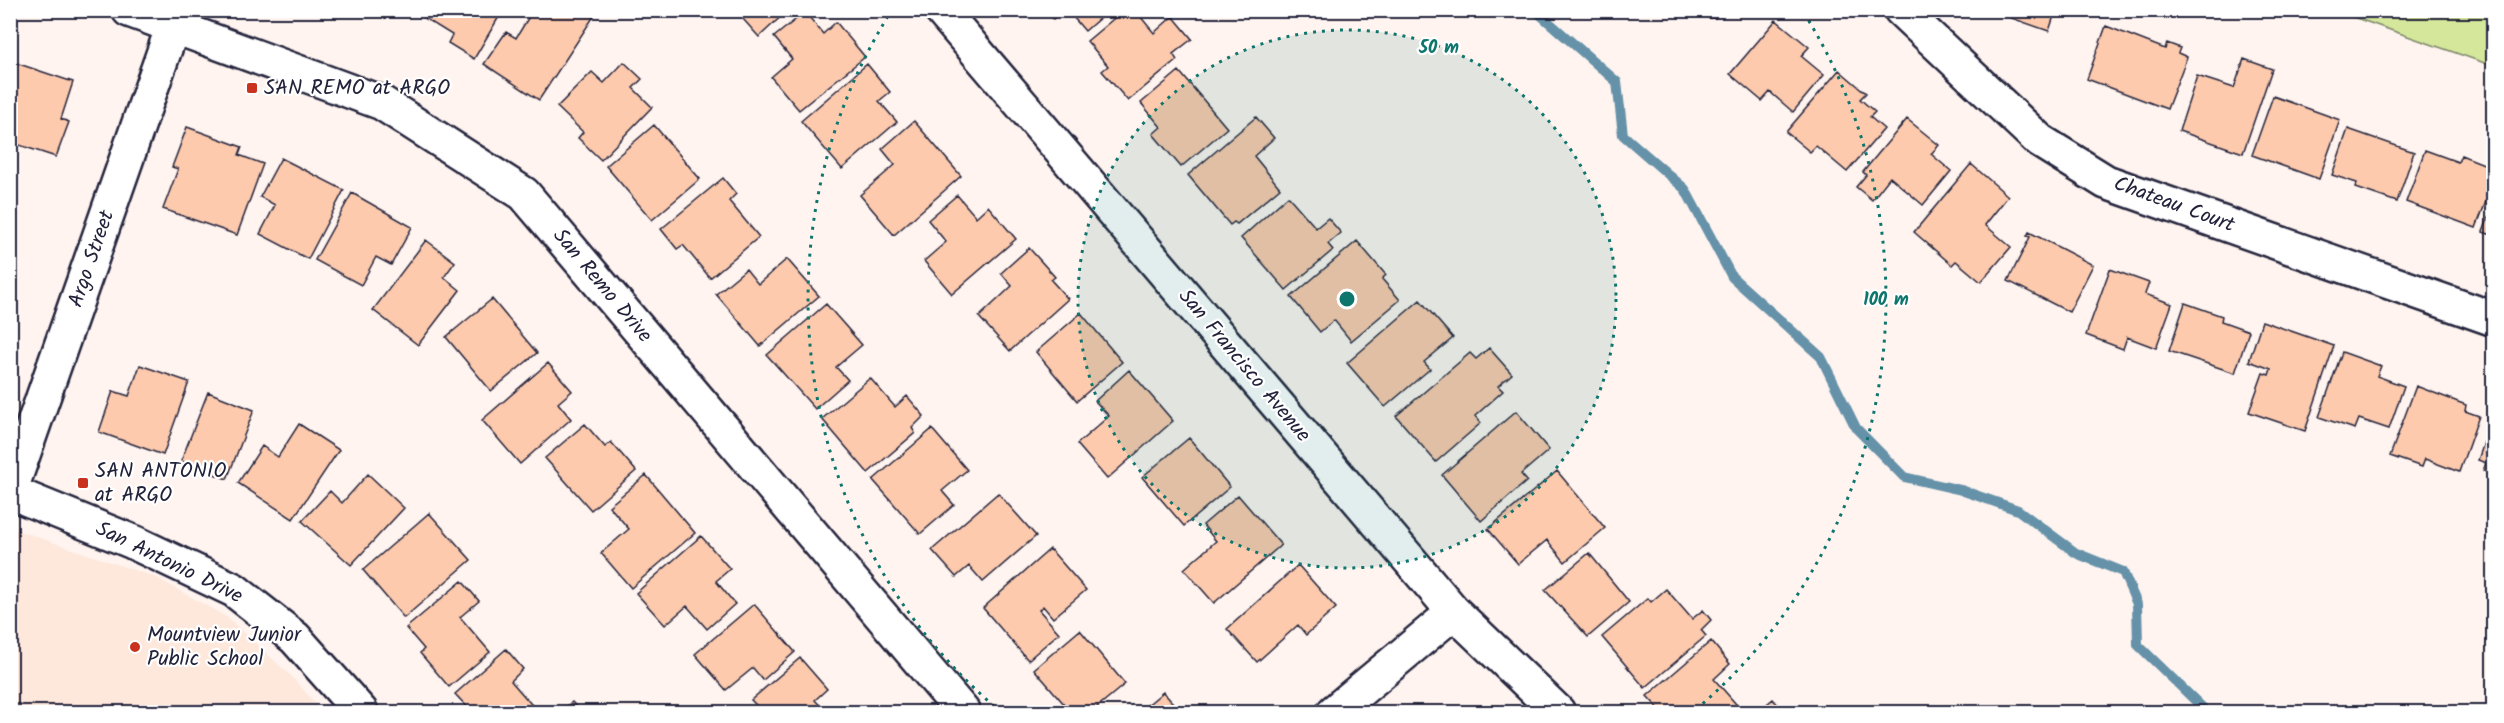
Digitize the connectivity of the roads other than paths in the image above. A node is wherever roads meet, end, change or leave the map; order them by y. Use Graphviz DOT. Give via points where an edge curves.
graph roads {
  1 [pos="129,10"];
  2 [pos="941,10"];
  3 [pos="1901,10"];
  4 [pos="173,26"];
  5 [pos="2493,319"];
  6 [pos="10,492"];
  7 [pos="1454,612"];
  8 [pos="361,712"];
  9 [pos="963,712"];
  10 [pos="1334,712"];
  11 [pos="1558,712"];
  1 -- 4 [label="street, San Remo Drive"];
  2 -- 7 [label="street, San Francisco Avenue"];
  3 -- 5 [label="street, Chateau Court" via="2040,141 2106,182"];
  4 -- 6 [label="street, Argo Street"];
  4 -- 9 [label="street, San Remo Drive" via="382,103 524,194"];
  6 -- 8 [label="street, San Antonio Drive" via="133,542 234,590 295,638"];
  7 -- 10 [label="street"];
  7 -- 11 [label="street, San Francisco Avenue"];
}
